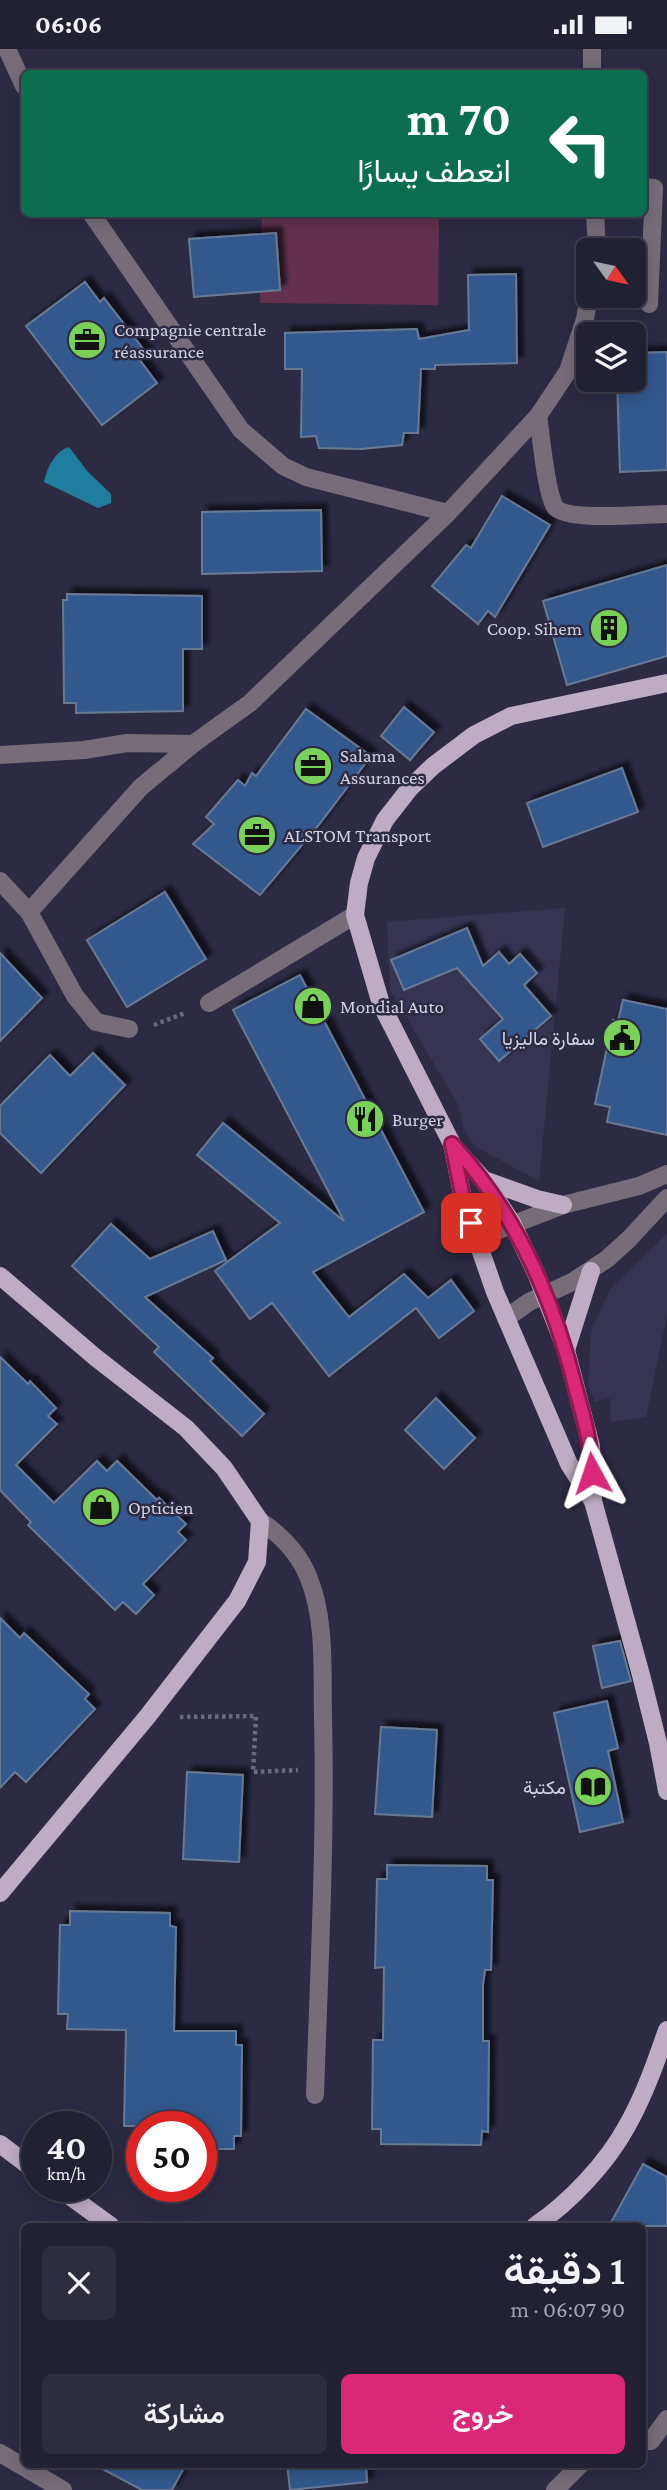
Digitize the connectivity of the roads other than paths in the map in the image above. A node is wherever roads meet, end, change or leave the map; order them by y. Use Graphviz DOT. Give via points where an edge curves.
graph roads {
  1 [pos="7,49"];
  2 [pos="592,49"];
  3 [pos="592,70"];
  4 [pos="21,79"];
  5 [pos="647,187"];
  6 [pos="94,217"];
  7 [pos="595,217"];
  8 [pos="596,238"];
  9 [pos="649,304"];
  10 [pos="587,308"];
  11 [pos="538,416"];
  12 [pos="448,513"];
  13 [pos="667,514"];
  14 [pos="667,683"];
  15 [pos="193,744"];
  16 [pos="0,755"];
  17 [pos="0,881"];
  18 [pos="29,912"];
  19 [pos="355,915"];
  20 [pos="209,1003"];
  21 [pos="129,1029"];
  22 [pos="452,1144"];
  23 [pos="667,1174"];
  24 [pos="484,1180"];
  25 [pos="667,1198"];
  26 [pos="563,1205"];
  27 [pos="512,1223"];
  28 [pos="478,1238"];
  29 [pos="591,1271"];
  30 [pos="0,1276"];
  31 [pos="544,1294"];
  32 [pos="506,1318"];
  33 [pos="566,1350"];
  34 [pos="593,1501"];
  35 [pos="260,1521"];
  36 [pos="667,1791"];
  37 [pos="0,1893"];
  38 [pos="667,2030"];
  39 [pos="315,2095"];
  40 [pos="0,2144"];
  41 [pos="21,2160"];
  42 [pos="78,2202"];
  43 [pos="107,2223"];
  44 [pos="540,2223"];
  45 [pos="667,2419"];
  46 [pos="646,2441"];
  47 [pos="0,2453"];
  48 [pos="21,2465"];
  49 [pos="26,2468"];
  50 [pos="577,2468"];
  51 [pos="63,2490"];
  52 [pos="555,2490"];
  1 -- 4 [label="street"];
  2 -- 3 [label="street"];
  5 -- 9 [label="street" via="654,188"];
  6 -- 12 [label="street" via="241,430 266,453 306,477"];
  7 -- 8 [label="street"];
  10 -- 11 [label="street" via="568,371"];
  11 -- 12 [label="street"];
  11 -- 13 [label="street" via="545,466 554,505 560,512 579,516"];
  12 -- 15 [label="street" via="250,703"];
  14 -- 19 [label="main road" via="511,716 474,735 433,766 385,820 366,857"];
  15 -- 16 [label="street" via="127,743"];
  15 -- 18 [label="street" via="141,786"];
  17 -- 18 [label="street"];
  18 -- 21 [label="street" via="75,996 96,1022"];
  19 -- 20 [label="street"];
  19 -- 22 [label="main road" via="380,1003"];
  22 -- 24 [label="main road"];
  22 -- 28 [label="main road" via="464,1203"];
  23 -- 26 [label="street"];
  24 -- 26 [label="main road"];
  24 -- 27 [label="main road"];
  25 -- 29 [label="street"];
  26 -- 27 [label="street"];
  27 -- 28 [label="street"];
  27 -- 31 [label="main road"];
  28 -- 32 [label="main road"];
  29 -- 31 [label="street"];
  29 -- 33 [label="main road"];
  30 -- 35 [label="main road" via="186,1428 224,1468"];
  31 -- 32 [label="street"];
  31 -- 33 [label="main road"];
  32 -- 34 [label="main road" via="569,1464"];
  33 -- 34 [label="main road" via="591,1446"];
  34 -- 36 [label="main road"];
  35 -- 37 [label="main road" via="257,1563 237,1601"];
  35 -- 39 [label="street" via="290,1546 308,1574 322,1654 325,1769"];
  38 -- 44 [label="main road" via="627,2126 589,2179"];
  40 -- 41 [label="main road"];
  42 -- 43 [label="main road"];
  45 -- 46 [label="street" via="652,2441"];
  47 -- 48 [label="street"];
  49 -- 51 [label="street"];
  50 -- 52 [label="street"];
}
